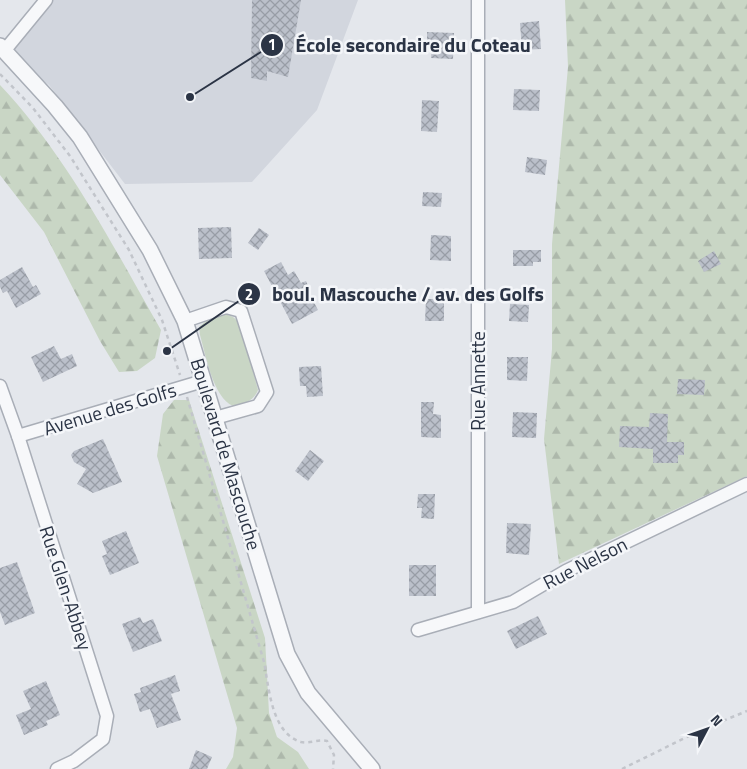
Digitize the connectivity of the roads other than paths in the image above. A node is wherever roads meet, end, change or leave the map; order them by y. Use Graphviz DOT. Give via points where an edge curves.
graph roads {
  1 [pos="46,0"];
  2 [pos="478,0"];
  3 [pos="2,48"];
  4 [pos="185,321"];
  5 [pos="203,381"];
  6 [pos="0,386"];
  7 [pos="215,418"];
  8 [pos="18,436"];
  9 [pos="747,484"];
  10 [pos="478,612"];
  11 [pos="418,630"];
  12 [pos="57,769"];
  13 [pos="372,769"];
  1 -- 3 [label="street"];
  2 -- 10 [label="street, Rue Annette"];
  3 -- 4 [label="street, Boulevard de Mascouche" via="55,106 108,179 150,250"];
  4 -- 5 [label="street, Boulevard de Mascouche"];
  4 -- 7 [label="street" via="226,307 241,311 267,392 258,406"];
  5 -- 7 [label="street, Boulevard de Mascouche"];
  5 -- 8 [label="street, Avenue des Golfs"];
  6 -- 8 [label="street, Rue Glen-Abbey"];
  7 -- 13 [label="street, Boulevard de Mascouche" via="287,654 308,693"];
  8 -- 12 [label="street, Rue Glen-Abbey" via="107,716 103,739 74,761"];
  9 -- 10 [label="street, Rue Nelson" via="566,571 513,602"];
  10 -- 11 [label="street, Rue Nelson"];
}
